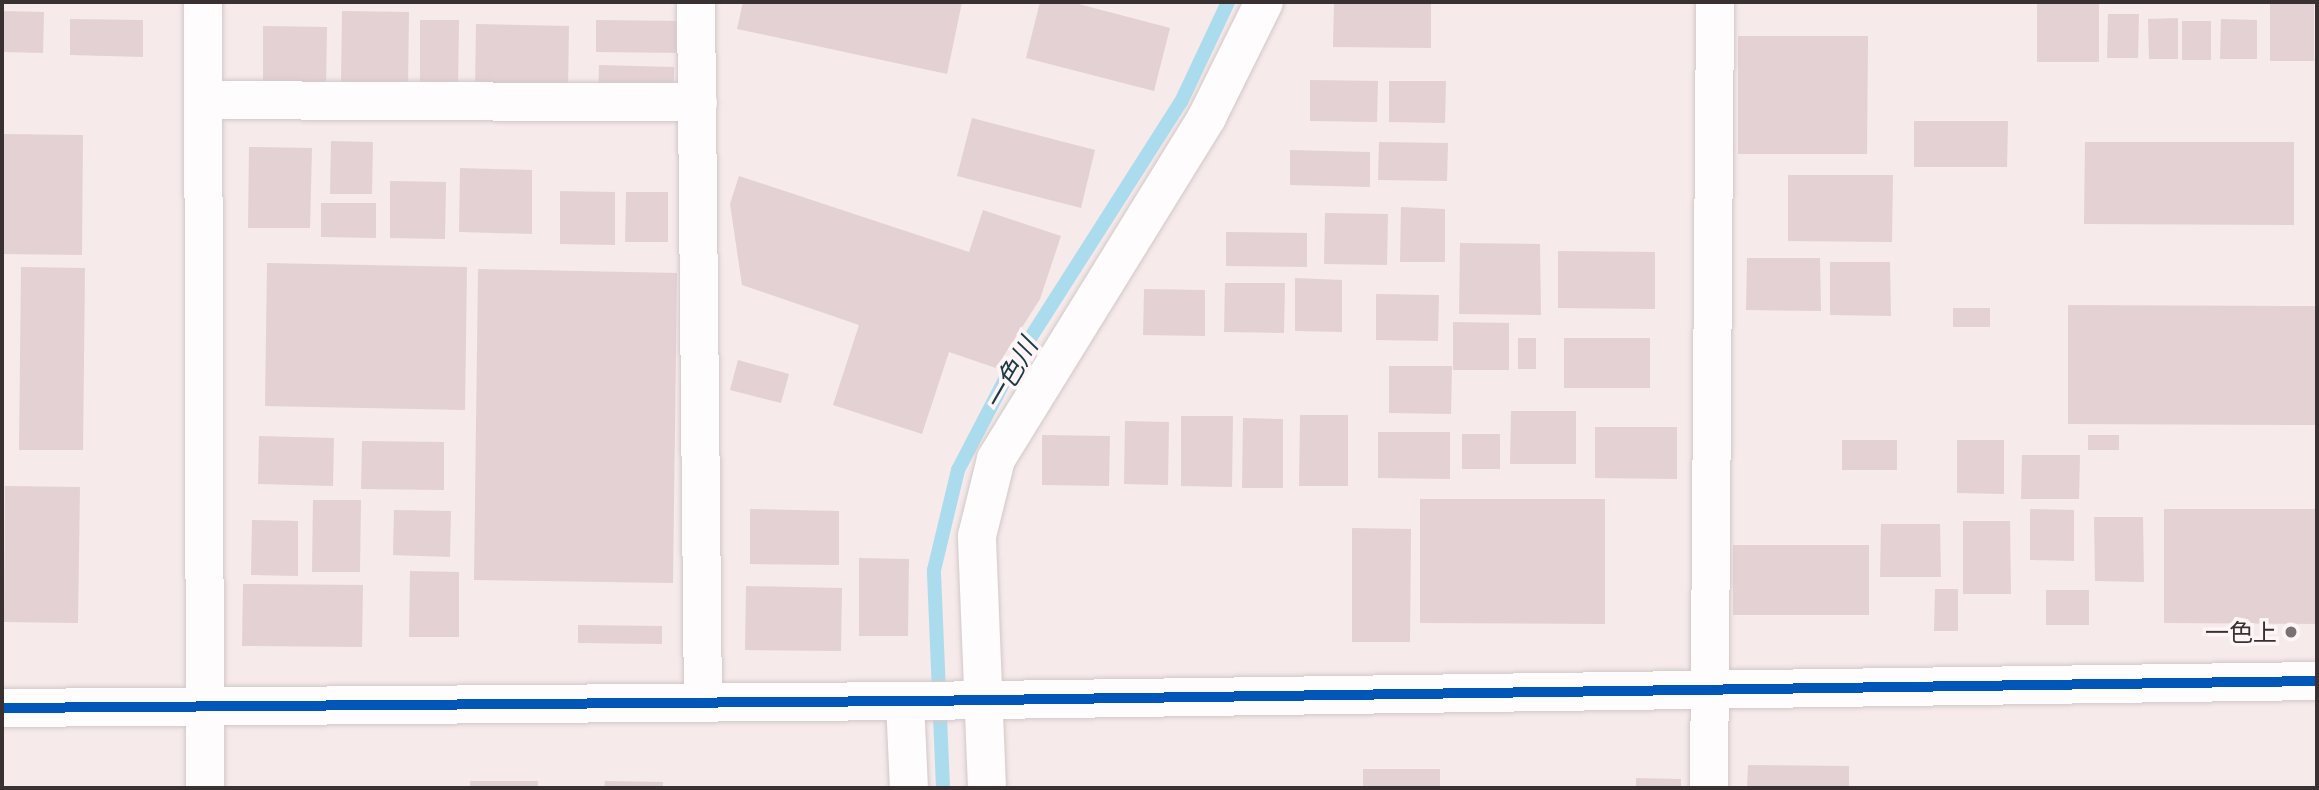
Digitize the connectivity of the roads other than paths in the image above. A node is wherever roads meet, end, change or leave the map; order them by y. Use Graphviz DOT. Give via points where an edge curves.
graph roads {
  1 [pos="204,2"];
  2 [pos="696,2"];
  3 [pos="1264,2"];
  4 [pos="1715,2"];
  5 [pos="204,100"];
  6 [pos="698,103"];
  7 [pos="2317,681"];
  8 [pos="1708,688"];
  9 [pos="979,699"];
  10 [pos="703,700"];
  11 [pos="912,701"];
  12 [pos="206,705"];
  13 [pos="2,708"];
  14 [pos="205,788"];
  15 [pos="909,788"];
  16 [pos="987,788"];
  17 [pos="1709,788"];
  1 -- 5 [label="street"];
  2 -- 6 [label="street"];
  3 -- 9 [label="street" via="1207,117 996,459 977,536"];
  4 -- 8 [label="street"];
  5 -- 6 [label="street"];
  5 -- 12 [label="street"];
  6 -- 10 [label="street"];
  7 -- 8 [label="street"];
  8 -- 9 [label="street"];
  8 -- 17 [label="street"];
  9 -- 11 [label="street"];
  9 -- 16 [label="street"];
  10 -- 11 [label="street"];
  10 -- 12 [label="street"];
  11 -- 15 [label="street"];
  12 -- 13 [label="street"];
  12 -- 14 [label="street"];
}
